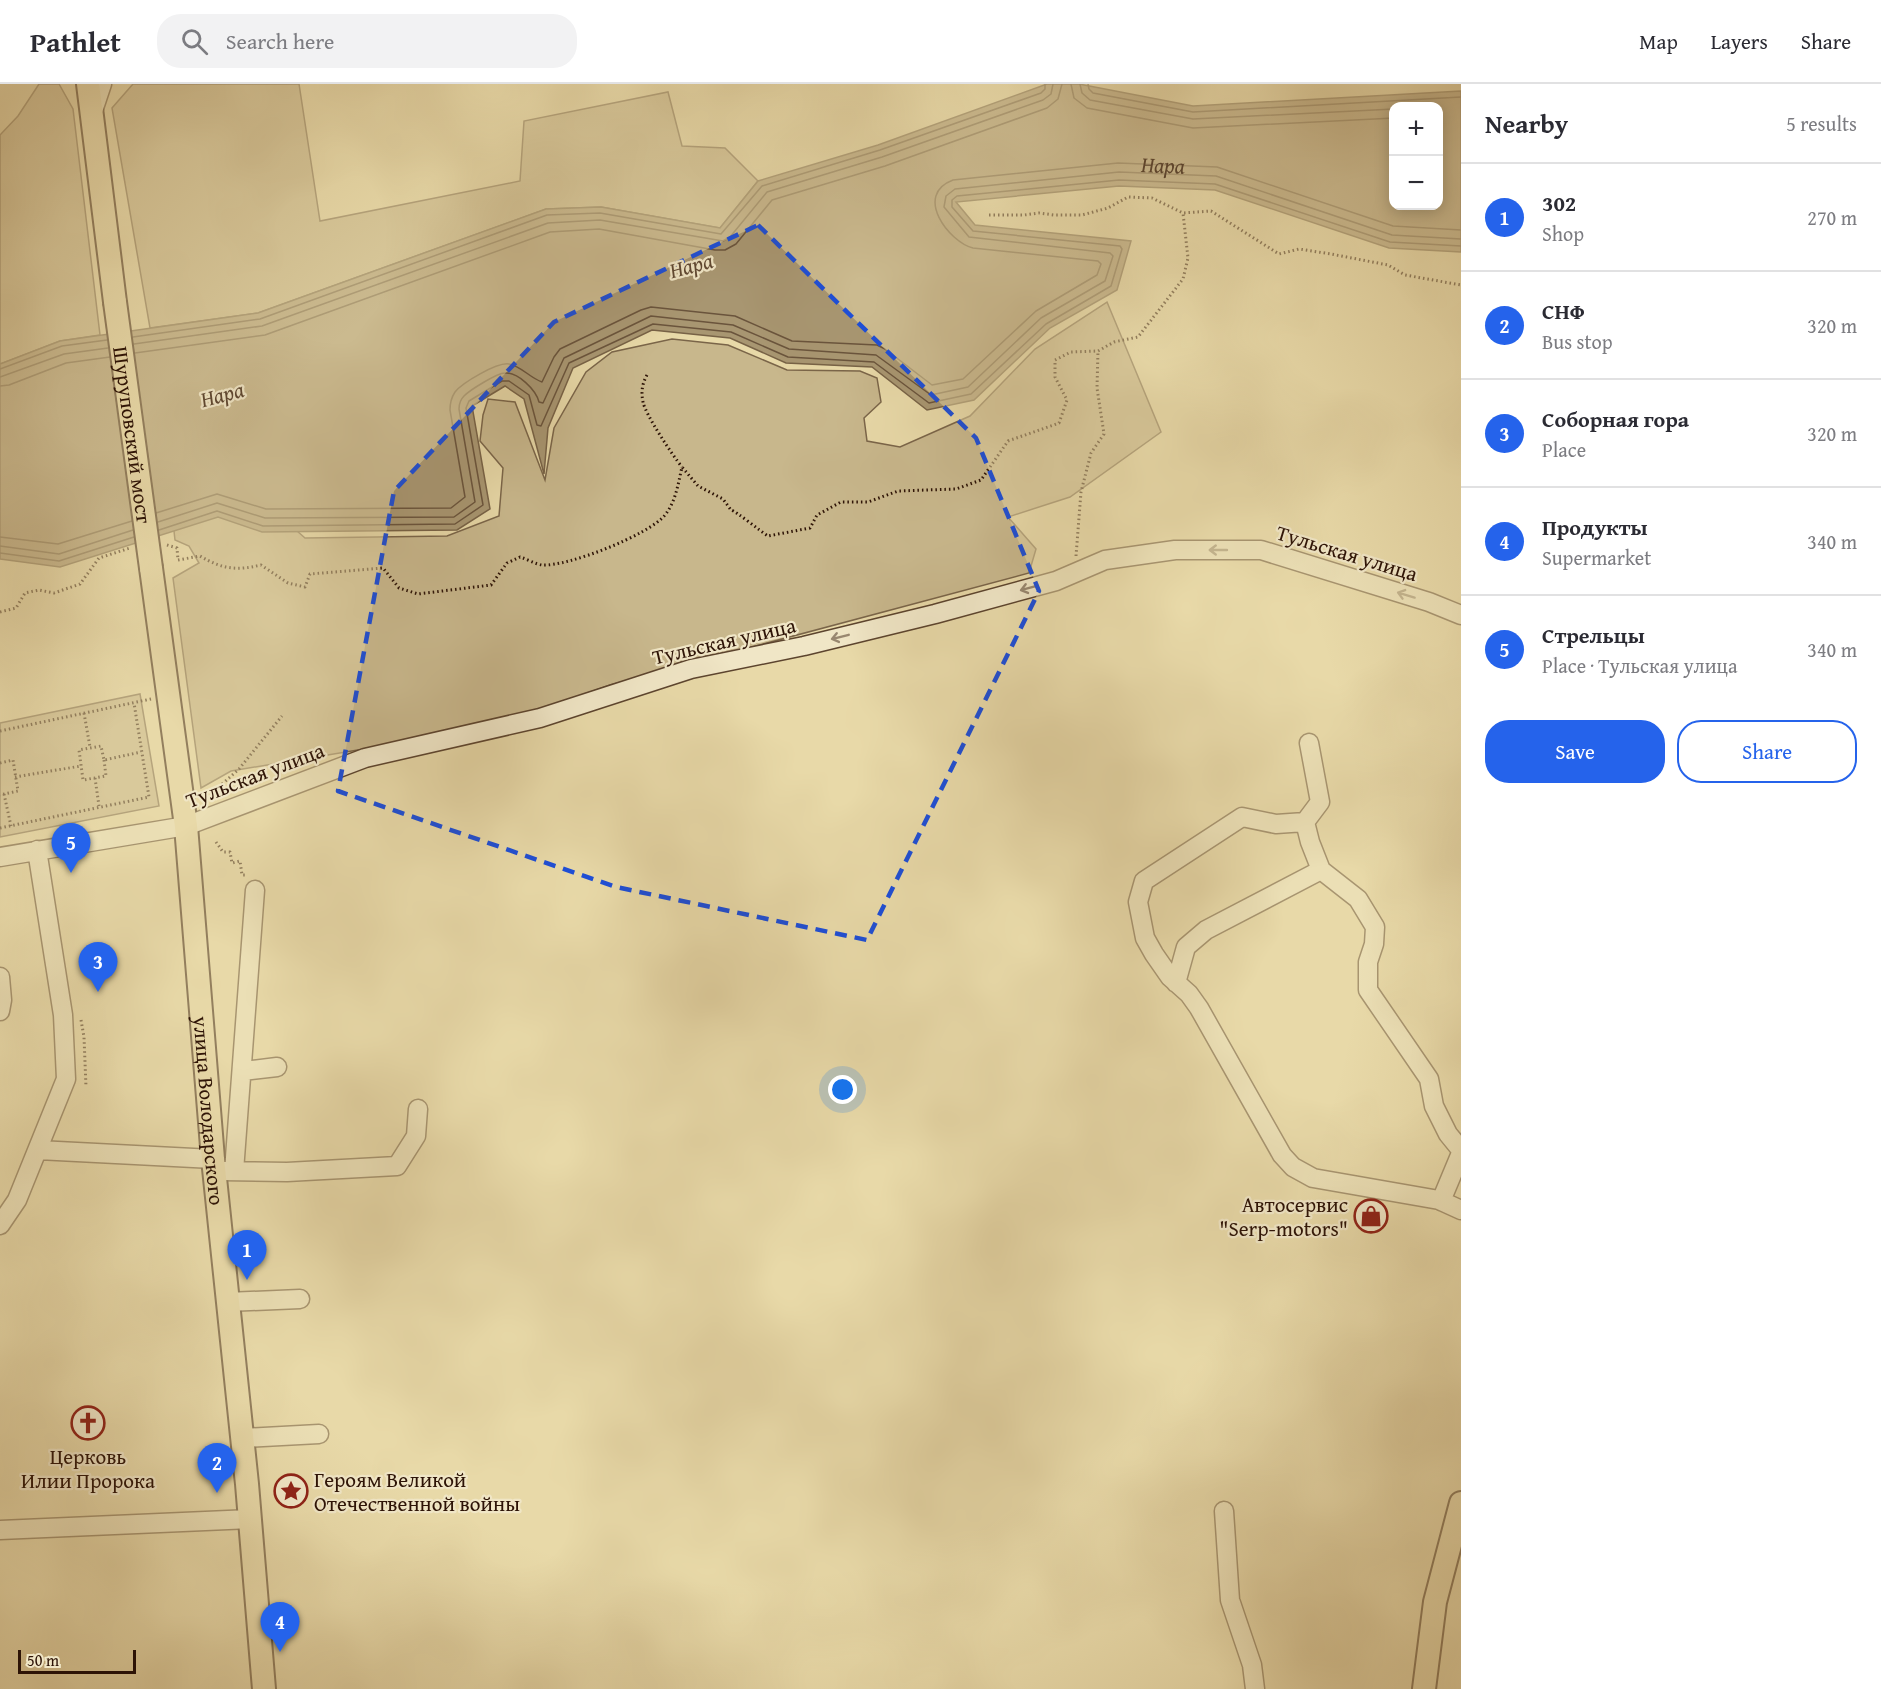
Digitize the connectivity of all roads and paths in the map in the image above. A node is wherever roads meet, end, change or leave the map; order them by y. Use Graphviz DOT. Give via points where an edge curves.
graph roads {
  1 [pos="79,84"];
  2 [pos="88,84"];
  3 [pos="102,84"];
  4 [pos="92,113"];
  5 [pos="1183,213"];
  6 [pos="989,215"];
  7 [pos="1461,285"];
  8 [pos="1098,351"];
  9 [pos="647,375"];
  10 [pos="682,467"];
  11 [pos="164,543"];
  12 [pos="134,547"];
  13 [pos="151,568"];
  14 [pos="1070,575"];
  15 [pos="0,612"];
  16 [pos="1461,615"];
  17 [pos="160,696"];
  18 [pos="134,703"];
  19 [pos="84,713"];
  20 [pos="282,716"];
  21 [pos="0,731"];
  22 [pos="1309,743"];
  23 [pos="90,747"];
  24 [pos="141,752"];
  25 [pos="104,760"];
  26 [pos="0,762"];
  27 [pos="81,766"];
  28 [pos="15,777"];
  29 [pos="95,778"];
  30 [pos="2,795"];
  31 [pos="214,800"];
  32 [pos="99,807"];
  33 [pos="1305,822"];
  34 [pos="10,826"];
  35 [pos="186,826"];
  36 [pos="0,828"];
  37 [pos="216,842"];
  38 [pos="38,850"];
  39 [pos="0,857"];
  40 [pos="1321,870"];
  41 [pos="255,890"];
  42 [pos="0,977"];
  43 [pos="1176,982"];
  44 [pos="0,1011"];
  45 [pos="277,1068"];
  46 [pos="243,1071"];
  47 [pos="418,1109"];
  48 [pos="38,1150"];
  49 [pos="1461,1151"];
  50 [pos="220,1167"];
  51 [pos="1442,1201"];
  52 [pos="1461,1210"];
  53 [pos="0,1225"];
  54 [pos="300,1299"];
  55 [pos="227,1302"];
  56 [pos="319,1434"];
  57 [pos="243,1438"];
  58 [pos="1461,1503"];
  59 [pos="1224,1511"];
  60 [pos="250,1519"];
  61 [pos="0,1530"];
  62 [pos="264,1689"];
  63 [pos="1255,1689"];
  64 [pos="1424,1689"];
  1 -- 4 [label="main road"];
  2 -- 4 [label="main road, Шуруповский мост"];
  3 -- 4 [label="street"];
  4 -- 13 [label="main road, Шуруповский мост, bridge"];
  5 -- 6 [label="path" via="1152,198 1128,197 1082,215"];
  5 -- 7 [label="path" via="1210,211 1279,254 1299,249 1331,254 1388,265 1405,276"];
  5 -- 8 [label="path" via="1188,258 1183,279 1138,337 1114,342"];
  8 -- 10 [label="path" via="1071,352 1055,360 1055,377 1067,400 1059,423 1008,441 981,480 956,489 898,491 868,502 841,502 817,515 810,528 768,536 731,510 723,499 698,486"];
  8 -- 14 [label="path" via="1097,388 1104,434 1091,453 1081,492 1077,552"];
  9 -- 10 [label="path" via="642,385 643,405"];
  10 -- 11 [label="path" via="676,495 664,516 642,531 612,547 565,563 541,565 520,557 507,563 491,585 418,594 399,588 383,568 310,574 305,587 288,584 261,565 243,569 218,566 200,556 178,560 177,549"];
  12 -- 15 [label="path" via="99,558 80,584 54,593 25,592 16,608"];
  13 -- 35 [label="main road, улица Володарского"];
  16 -- 14 [label="street, Тульская улица, one-way" via="1261,550 1174,550 1105,560"];
  14 -- 35 [label="street, Тульская улица, one-way" via="935,614 691,669 540,718 365,758"];
  17 -- 18 [label="path"];
  18 -- 19 [label="path"];
  18 -- 24 [label="path"];
  19 -- 21 [label="path"];
  19 -- 23 [label="path"];
  20 -- 31 [label="path" via="221,785"];
  22 -- 33 [label="street" via="1320,802"];
  23 -- 25 [label="path" via="101,746"];
  23 -- 27 [label="path" via="78,750"];
  24 -- 25 [label="path"];
  24 -- 32 [label="path" via="149,797"];
  25 -- 29 [label="path" via="106,776"];
  26 -- 28 [label="path" via="13,760"];
  27 -- 28 [label="path"];
  27 -- 29 [label="path" via="83,780"];
  28 -- 30 [label="path" via="18,791"];
  29 -- 32 [label="path"];
  30 -- 34 [label="path"];
  32 -- 34 [label="path"];
  33 -- 40 [label="street"];
  33 -- 43 [label="street" via="1276,824 1242,817 1144,882 1138,902 1145,938"];
  34 -- 36 [label="path"];
  35 -- 38 [label="street, Тульская улица"];
  35 -- 50 [label="main road, улица Володарского"];
  37 -- 41 [label="path" via="223,852 230,852 232,863 240,861 242,875 251,874"];
  38 -- 39 [label="street, Тульская улица"];
  38 -- 48 [label="street" via="63,1015 66,1079"];
  40 -- 43 [label="street" via="1206,930 1186,946"];
  40 -- 49 [label="street" via="1358,899 1375,927 1368,962 1368,990 1429,1079 1434,1106"];
  41 -- 46 [label="street"];
  42 -- 44 [label="street"];
  43 -- 51 [label="street" via="1199,1008 1282,1155 1293,1167 1313,1178"];
  45 -- 46 [label="street"];
  46 -- 50 [label="street"];
  47 -- 50 [label="street" via="416,1136 397,1166 287,1172"];
  48 -- 50 [label="street"];
  48 -- 53 [label="street" via="17,1200"];
  49 -- 51 [label="street"];
  50 -- 55 [label="main road, улица Володарского"];
  51 -- 52 [label="street"];
  54 -- 55 [label="street"];
  55 -- 57 [label="main road, улица Володарского"];
  56 -- 57 [label="street"];
  57 -- 60 [label="main road, улица Володарского"];
  58 -- 64 [label="main road" via="1435,1602"];
  59 -- 63 [label="street" via="1230,1600 1252,1665"];
  60 -- 61 [label="street"];
  60 -- 62 [label="main road, улица Володарского"];
}
